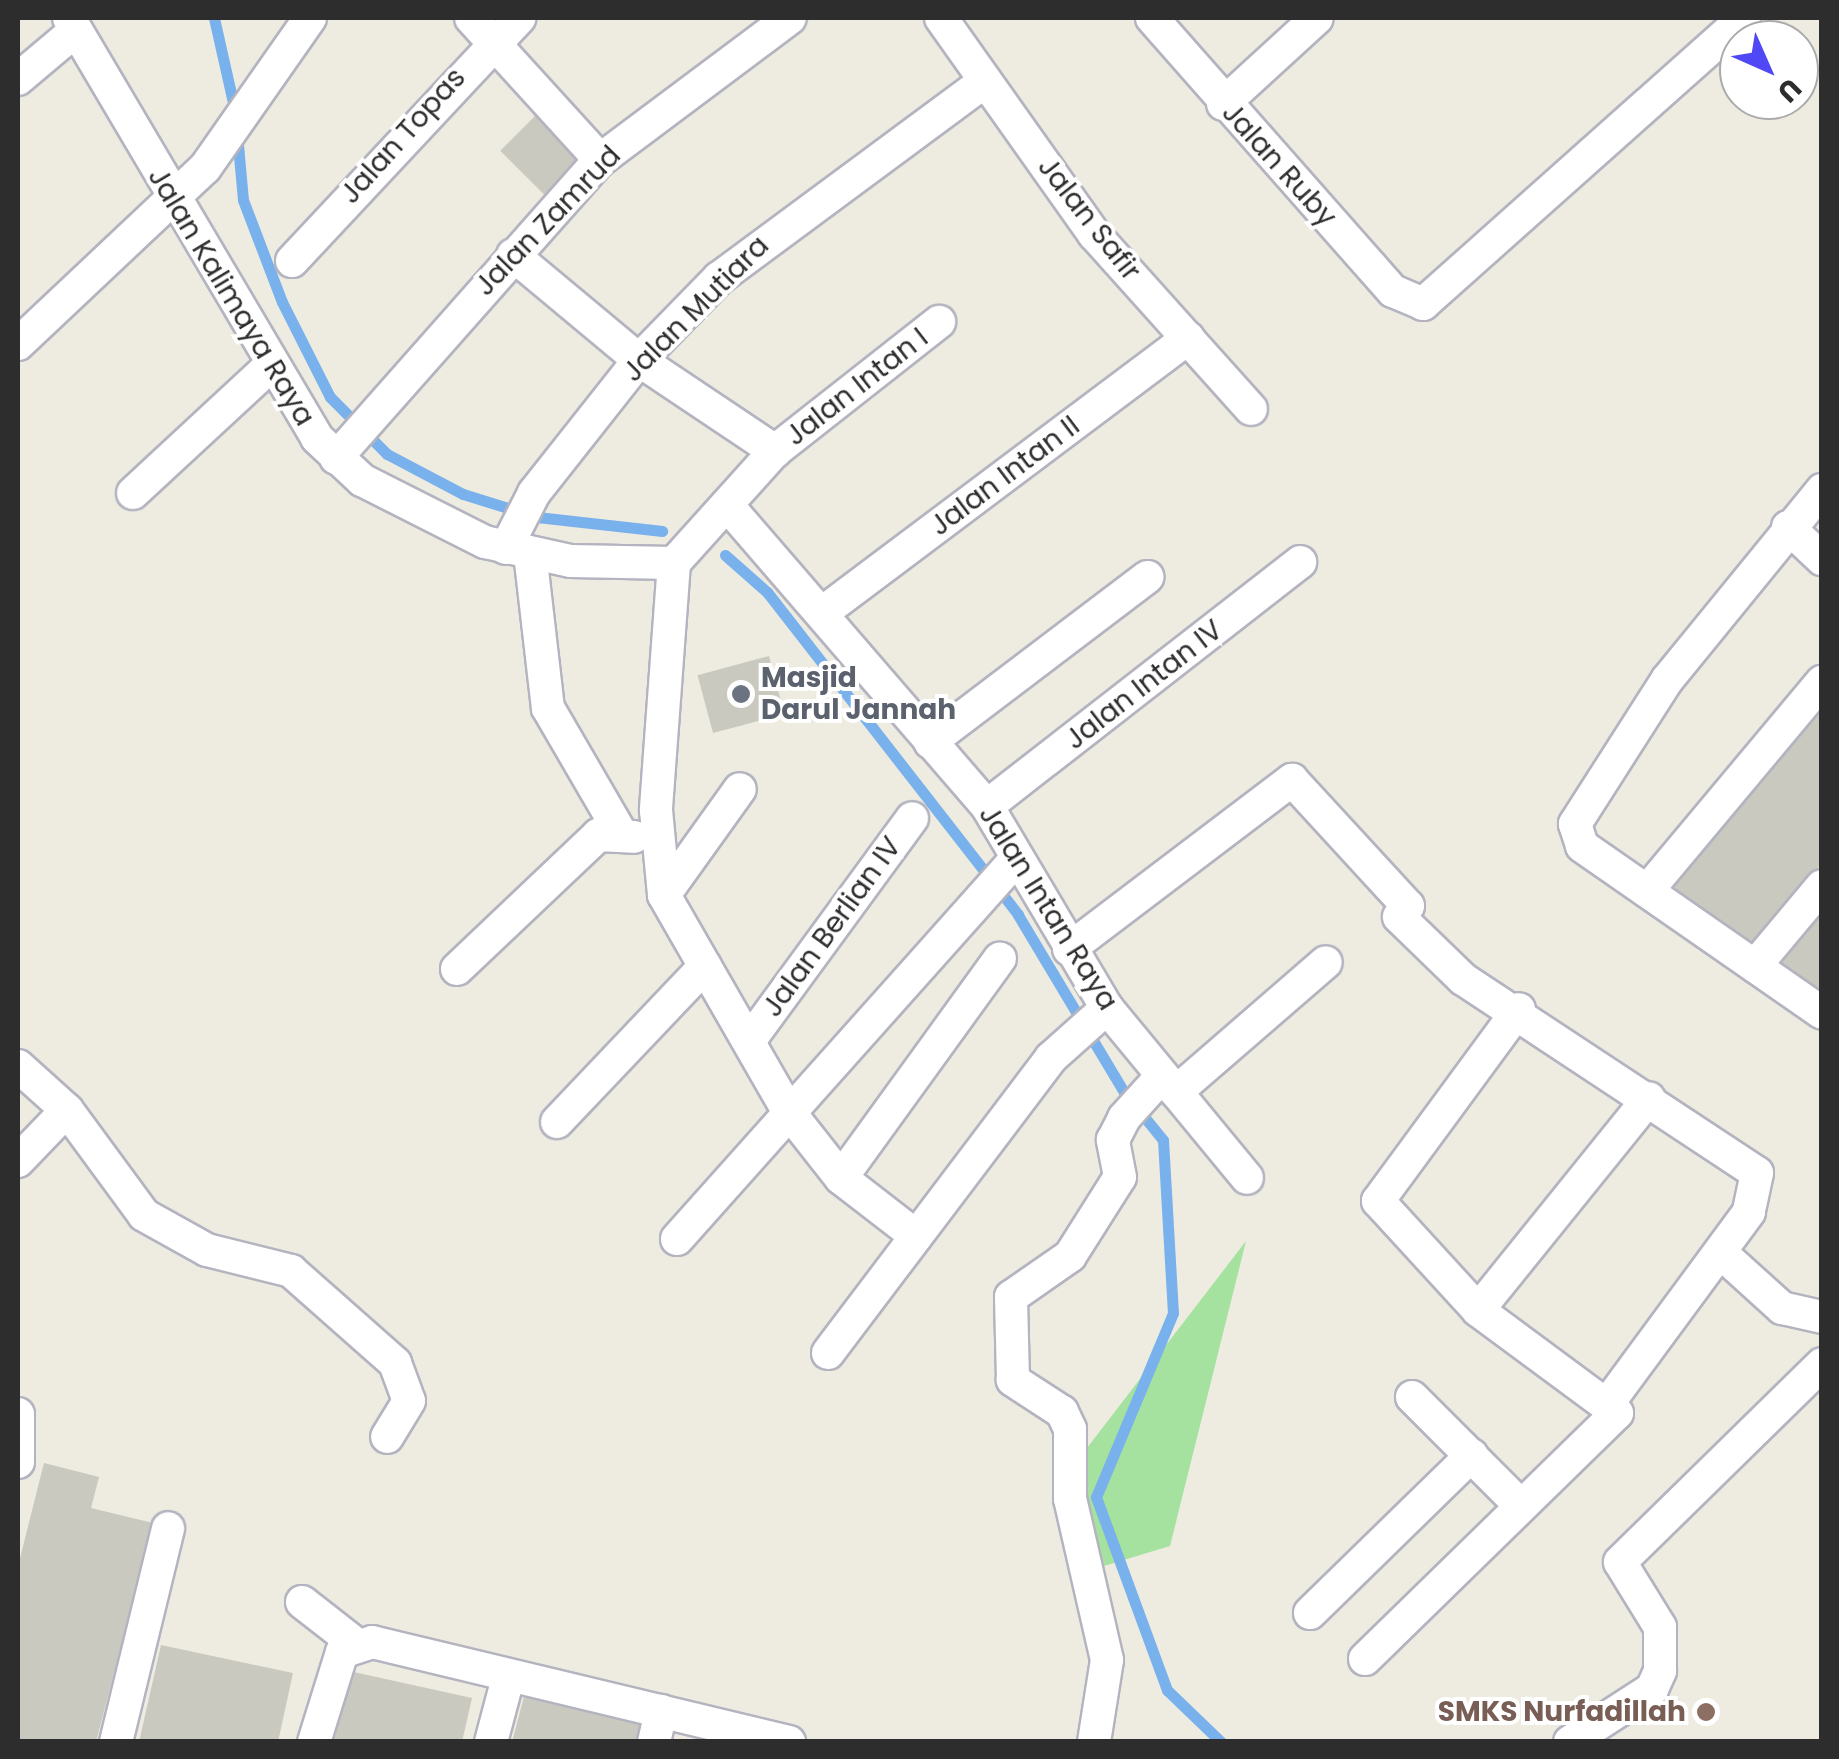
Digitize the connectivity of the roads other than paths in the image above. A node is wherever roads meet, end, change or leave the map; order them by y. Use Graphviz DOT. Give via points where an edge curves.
graph roads {
  1 [pos="310,18"];
  2 [pos="519,18"];
  3 [pos="790,18"];
  4 [pos="941,18"];
  5 [pos="1152,18"];
  6 [pos="1317,18"];
  7 [pos="1744,18"];
  8 [pos="72,24"];
  9 [pos="480,29"];
  10 [pos="18,78"];
  11 [pos="985,81"];
  12 [pos="1223,104"];
  13 [pos="600,160"];
  14 [pos="173,204"];
  15 [pos="513,255"];
  16 [pos="292,261"];
  17 [pos="940,322"];
  18 [pos="1188,338"];
  19 [pos="18,344"];
  20 [pos="639,360"];
  21 [pos="270,366"];
  22 [pos="1252,409"];
  23 [pos="351,436"];
  24 [pos="774,452"];
  25 [pos="1822,490"];
  26 [pos="133,493"];
  27 [pos="718,514"];
  28 [pos="1788,527"];
  29 [pos="521,528"];
  30 [pos="1822,558"];
  31 [pos="676,561"];
  32 [pos="1300,562"];
  33 [pos="1146,577"];
  34 [pos="822,613"];
  35 [pos="1822,682"];
  36 [pos="930,742"];
  37 [pos="740,789"];
  38 [pos="987,806"];
  39 [pos="912,818"];
  40 [pos="619,830"];
  41 [pos="660,860"];
  42 [pos="1012,865"];
  43 [pos="1822,886"];
  44 [pos="1646,891"];
  45 [pos="664,895"];
  46 [pos="1069,949"];
  47 [pos="1000,958"];
  48 [pos="1326,962"];
  49 [pos="706,966"];
  50 [pos="1755,966"];
  51 [pos="456,969"];
  52 [pos="1519,1009"];
  53 [pos="1102,1011"];
  54 [pos="1822,1013"];
  55 [pos="752,1037"];
  56 [pos="18,1066"];
  57 [pos="1151,1096"];
  58 [pos="1649,1098"];
  59 [pos="67,1110"];
  60 [pos="790,1112"];
  61 [pos="557,1122"];
  62 [pos="18,1161"];
  63 [pos="841,1178"];
  64 [pos="1247,1178"];
  65 [pos="916,1236"];
  66 [pos="677,1240"];
  67 [pos="1720,1252"];
  68 [pos="1478,1310"];
  69 [pos="1822,1317"];
  70 [pos="828,1353"];
  71 [pos="1822,1364"];
  72 [pos="1412,1397"];
  73 [pos="1609,1402"];
  74 [pos="18,1414"];
  75 [pos="387,1437"];
  76 [pos="1472,1455"];
  77 [pos="18,1462"];
  78 [pos="1521,1506"];
  79 [pos="168,1528"];
  80 [pos="302,1602"];
  81 [pos="1310,1613"];
  82 [pos="356,1644"];
  83 [pos="1364,1660"];
  84 [pos="508,1678"];
  85 [pos="657,1726"];
  86 [pos="116,1742"];
  87 [pos="314,1742"];
  88 [pos="491,1742"];
  89 [pos="789,1742"];
  90 [pos="1094,1742"];
  91 [pos="1570,1742"];
  1 -- 14 [label="street"];
  2 -- 9 [label="street, Jalan Topas"];
  3 -- 13 [label="street, Jalan Zamrud"];
  4 -- 11 [label="street, Jalan Safir"];
  5 -- 12 [label="street, Jalan Ruby"];
  6 -- 12 [label="street"];
  7 -- 12 [label="street, Jalan Ruby" via="1456,280 1413,304"];
  8 -- 10 [label="street"];
  8 -- 14 [label="street, Jalan Kalimaya Raya"];
  9 -- 13 [label="street"];
  9 -- 16 [label="street, Jalan Topas"];
  11 -- 18 [label="street, Jalan Safir" via="1094,234"];
  11 -- 20 [label="street, Jalan Mutiara" via="738,260"];
  13 -- 15 [label="street, Jalan Zamrud"];
  14 -- 19 [label="street"];
  14 -- 21 [label="street, Jalan Kalimaya Raya"];
  15 -- 20 [label="street"];
  15 -- 23 [label="street, Jalan Zamrud"];
  17 -- 24 [label="street, Jalan Intan I"];
  18 -- 22 [label="street, Jalan Safir"];
  18 -- 34 [label="street, Jalan Intan II"];
  20 -- 24 [label="street"];
  20 -- 29 [label="street, Jalan Mutiara"];
  21 -- 23 [label="street, Jalan Kalimaya Raya"];
  21 -- 26 [label="street"];
  23 -- 29 [label="street, Jalan Kalimaya Raya" via="452,531"];
  24 -- 27 [label="street, Jalan Intan I"];
  25 -- 28 [label="street"];
  27 -- 31 [label="street, Jalan Intan I"];
  27 -- 34 [label="street, Jalan Intan Raya"];
  28 -- 30 [label="street"];
  28 -- 44 [label="street" via="1579,812 1582,846"];
  29 -- 31 [label="street, Jalan Kalimaya Raya"];
  29 -- 40 [label="street" via="548,708"];
  31 -- 41 [label="street" via="659,703"];
  32 -- 38 [label="street, Jalan Intan IV"];
  33 -- 36 [label="street"];
  34 -- 36 [label="street, Jalan Intan Raya"];
  35 -- 44 [label="street"];
  36 -- 38 [label="street, Jalan Intan Raya"];
  37 -- 45 [label="street"];
  38 -- 42 [label="street, Jalan Intan Raya"];
  39 -- 55 [label="street, Jalan Berlian IV"];
  40 -- 41 [label="street"];
  40 -- 51 [label="street" via="598,835"];
  41 -- 45 [label="street"];
  42 -- 46 [label="street, Jalan Intan Raya"];
  42 -- 60 [label="street"];
  43 -- 50 [label="street"];
  44 -- 50 [label="street"];
  45 -- 49 [label="street"];
  46 -- 52 [label="street" via="1256,800 1292,780 1408,906 1398,917 1463,979"];
  46 -- 53 [label="street, Jalan Intan Raya"];
  47 -- 63 [label="street"];
  48 -- 57 [label="street"];
  49 -- 55 [label="street"];
  49 -- 61 [label="street"];
  50 -- 54 [label="street"];
  52 -- 58 [label="street"];
  52 -- 68 [label="street" via="1378,1201"];
  53 -- 57 [label="street, Jalan Intan Raya"];
  53 -- 65 [label="street" via="1051,1058"];
  55 -- 60 [label="street"];
  56 -- 59 [label="street"];
  57 -- 64 [label="street, Jalan Intan Raya"];
  57 -- 90 [label="street" via="1113,1140 1120,1177 1070,1256 1011,1297 1014,1380 1062,1412 1070,1429 1070,1499 1108,1660"];
  58 -- 67 [label="street" via="1757,1173 1749,1212"];
  58 -- 68 [label="street"];
  59 -- 62 [label="street"];
  59 -- 75 [label="street" via="144,1215 207,1250 291,1271 395,1363 409,1401"];
  60 -- 63 [label="street"];
  60 -- 66 [label="street"];
  63 -- 65 [label="street"];
  65 -- 70 [label="street"];
  67 -- 69 [label="street" via="1782,1308"];
  67 -- 73 [label="street"];
  68 -- 73 [label="street"];
  71 -- 91 [label="street" via="1620,1562 1660,1627 1660,1671 1652,1688"];
  72 -- 76 [label="street"];
  73 -- 78 [label="street" via="1612,1423"];
  74 -- 77 [label="street"];
  76 -- 78 [label="street"];
  76 -- 81 [label="street"];
  78 -- 83 [label="street"];
  79 -- 86 [label="street"];
  80 -- 82 [label="street"];
  82 -- 84 [label="street"];
  82 -- 87 [label="street" via="333,1668"];
  84 -- 85 [label="street"];
  84 -- 88 [label="street"];
  85 -- 89 [label="street"];
}
